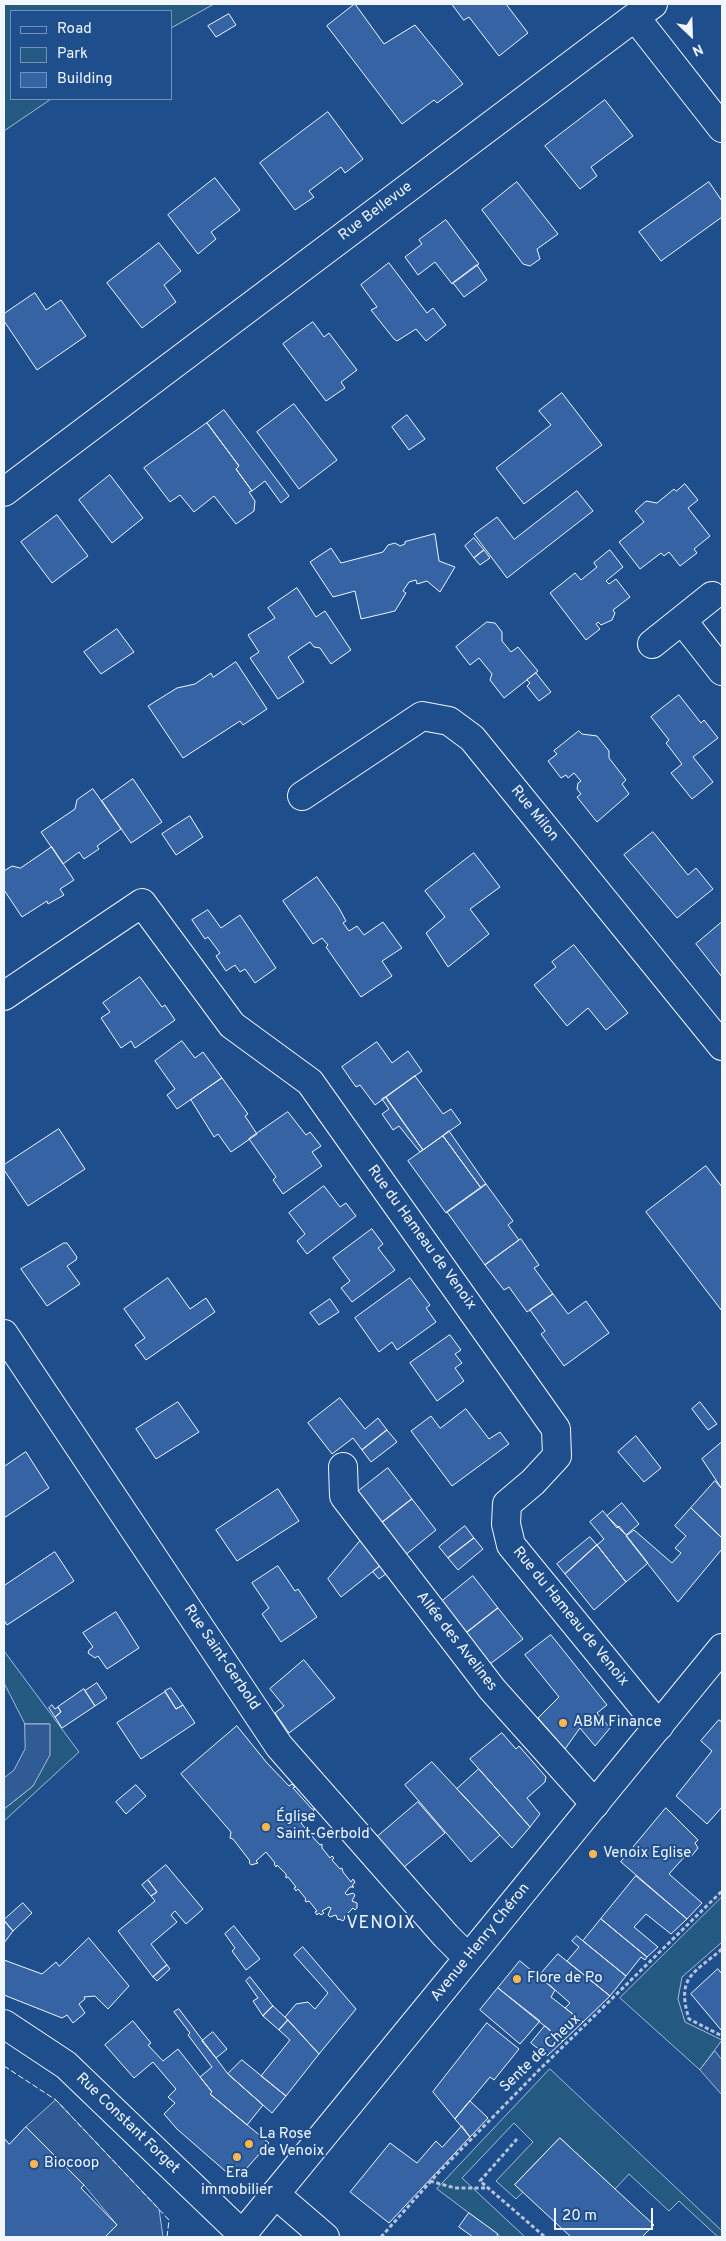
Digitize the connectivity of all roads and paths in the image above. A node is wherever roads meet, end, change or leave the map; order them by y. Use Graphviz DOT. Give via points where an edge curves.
graph roads {
  1 [pos="644,10"];
  2 [pos="722,128"];
  3 [pos="4,492"];
  4 [pos="712,596"];
  5 [pos="682,620"];
  6 [pos="652,644"];
  7 [pos="722,671"];
  8 [pos="302,796"];
  9 [pos="4,996"];
  10 [pos="722,1046"];
  11 [pos="4,1334"];
  12 [pos="343,1467"];
  13 [pos="722,1648"];
  14 [pos="659,1726"];
  15 [pos="595,1804"];
  16 [pos="722,1891"];
  17 [pos="722,1949"];
  18 [pos="468,1958"];
  19 [pos="4,2024"];
  20 [pos="722,2036"];
  21 [pos="516,2139"];
  22 [pos="430,2181"];
  23 [pos="488,2188"];
  24 [pos="275,2194"];
  25 [pos="241,2236"];
  26 [pos="325,2237"];
  27 [pos="381,2237"];
  28 [pos="545,2237"];
  1 -- 2 [label="street, Rue Bellevue"];
  1 -- 3 [label="street, Rue Bellevue"];
  4 -- 5 [label="street"];
  5 -- 6 [label="street"];
  5 -- 7 [label="street"];
  8 -- 10 [label="street, Rue Milon" via="422,716 449,721 472,738"];
  9 -- 14 [label="street, Rue du Hameau de Venoix" via="142,903 232,1025 310,1082 556,1428 557,1456 507,1504 506,1524 511,1545"];
  11 -- 18 [label="street, Rue Saint-Gerbold" via="279,1746"];
  12 -- 15 [label="street, Allée des Avelines" via="344,1496 492,1689"];
  13 -- 14 [label="street, Avenue Henry Chéron"];
  14 -- 15 [label="street, Avenue Henry Chéron"];
  15 -- 18 [label="street, Avenue Henry Chéron"];
  16 -- 22 [label="path, Sente de Cheux"];
  17 -- 20 [label="path" via="686,1980 683,1999 689,2019"];
  18 -- 24 [label="street, Avenue Henry Chéron"];
  19 -- 25 [label="street, Rue Constant Forget" via="66,2065"];
  21 -- 23 [label="path" via="480,2181"];
  22 -- 23 [label="path" via="454,2188"];
  22 -- 27 [label="path, Sente de Cheux"];
  23 -- 28 [label="path"];
  24 -- 25 [label="street, Avenue Henry Chéron"];
  24 -- 26 [label="street"];
}
